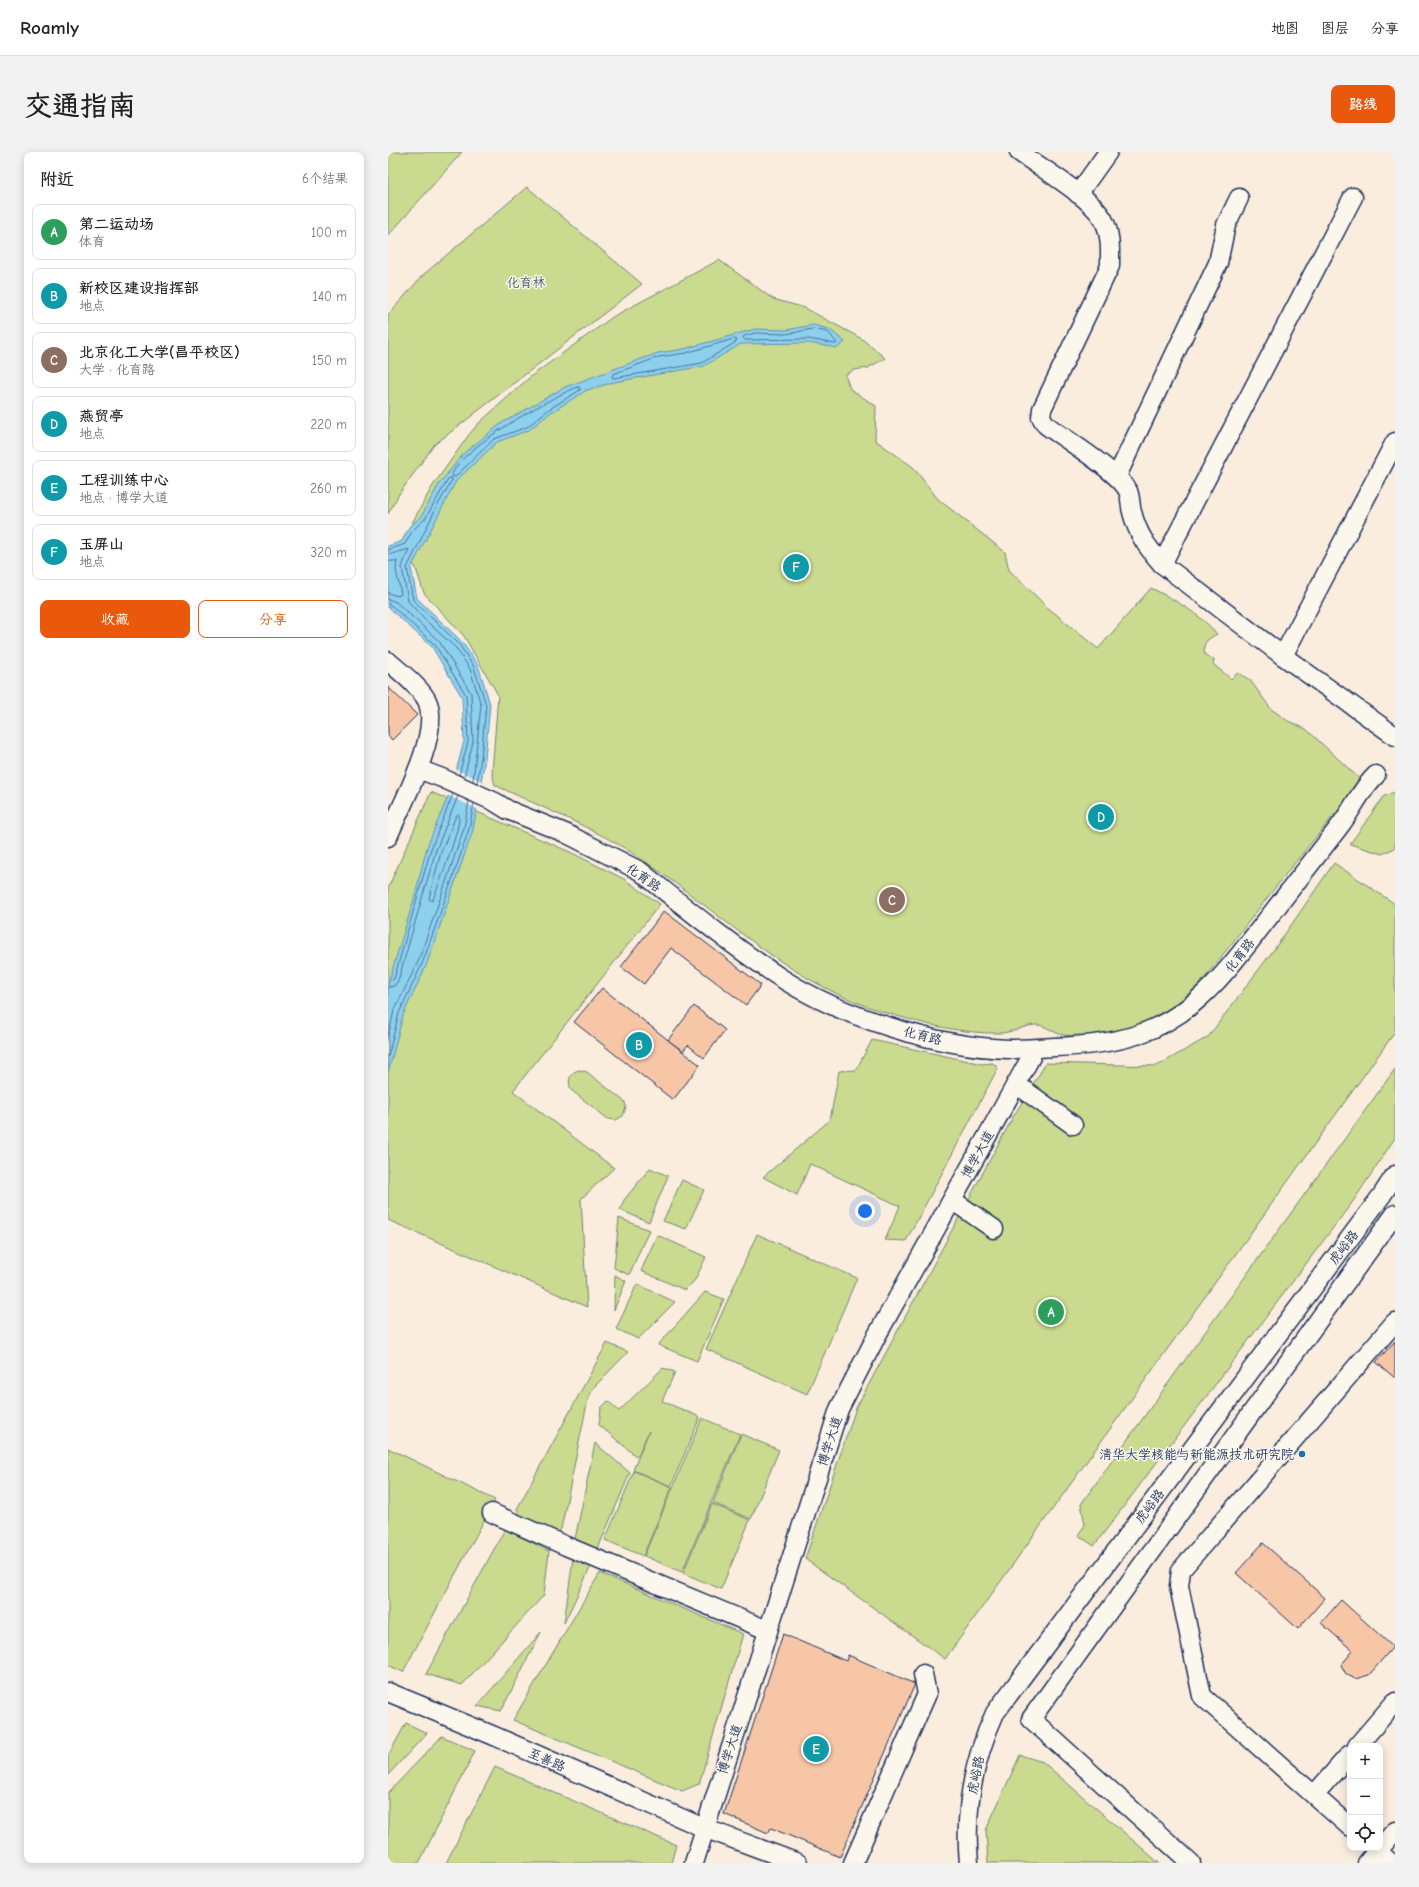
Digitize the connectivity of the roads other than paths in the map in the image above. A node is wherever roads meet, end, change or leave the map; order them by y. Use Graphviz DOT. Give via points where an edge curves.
graph roads {
  1 [pos="1019,152"];
  2 [pos="1108,152"];
  3 [pos="1078,194"];
  4 [pos="1353,197"];
  5 [pos="1239,198"];
  6 [pos="1395,442"];
  7 [pos="1117,476"];
  8 [pos="1162,564"];
  9 [pos="1283,656"];
  10 [pos="388,661"];
  11 [pos="1395,736"];
  12 [pos="418,770"];
  13 [pos="1376,775"];
  14 [pos="388,837"];
  15 [pos="1033,1048"];
  16 [pos="1016,1084"];
  17 [pos="1073,1125"];
  18 [pos="1395,1175"];
  19 [pos="952,1200"];
  20 [pos="1395,1214"];
  21 [pos="994,1229"];
  22 [pos="1395,1322"];
  23 [pos="492,1513"];
  24 [pos="767,1630"];
  25 [pos="923,1674"];
  26 [pos="388,1692"];
  27 [pos="1395,1702"];
  28 [pos="1360,1743"];
  29 [pos="1347,1757"];
  30 [pos="1314,1795"];
  31 [pos="1347,1824"];
  32 [pos="704,1828"];
  33 [pos="1395,1831"];
  34 [pos="1373,1854"];
  35 [pos="694,1863"];
  36 [pos="798,1863"];
  37 [pos="853,1863"];
  38 [pos="969,1863"];
  39 [pos="1191,1863"];
  40 [pos="1391,1863"];
  1 -- 3 [label="street"];
  2 -- 3 [label="street"];
  3 -- 7 [label="street" via="1093,206 1105,223 1110,244 1110,266 1042,409 1041,417 1046,425"];
  4 -- 8 [label="street"];
  5 -- 7 [label="street" via="1226,225 1218,263"];
  6 -- 9 [label="street"];
  7 -- 8 [label="street" via="1128,492 1131,510 1143,541"];
  8 -- 9 [label="street"];
  9 -- 11 [label="street"];
  10 -- 12 [label="street" via="428,701 430,726"];
  12 -- 14 [label="street"];
  12 -- 15 [label="street, 化育路" via="442,778 492,800 508,810 564,833 640,872 783,979 844,1010 876,1023 967,1045 1008,1049"];
  13 -- 15 [label="street, 化育路" via="1240,954 1206,992 1170,1020 1137,1035 1115,1042 1087,1046"];
  15 -- 16 [label="street, 博学大道" via="1031,1057"];
  16 -- 17 [label="street"];
  16 -- 19 [label="street, 博学大道"];
  18 -- 38 [label="street, 虎峪路" via="995,1713 982,1742 972,1784 966,1835"];
  19 -- 21 [label="street"];
  19 -- 24 [label="street, 博学大道" via="839,1409"];
  20 -- 39 [label="street" via="1031,1719"];
  22 -- 30 [label="street" via="1181,1570 1179,1586 1202,1696"];
  23 -- 24 [label="street"];
  24 -- 32 [label="street, 博学大道"];
  25 -- 37 [label="street" via="927,1694"];
  26 -- 32 [label="street, 至善路"];
  27 -- 28 [label="street"];
  29 -- 30 [label="street"];
  30 -- 31 [label="street"];
  32 -- 35 [label="street, 博学大道"];
  32 -- 36 [label="street, 至善路"];
  33 -- 34 [label="street"];
  34 -- 40 [label="street"];
}
